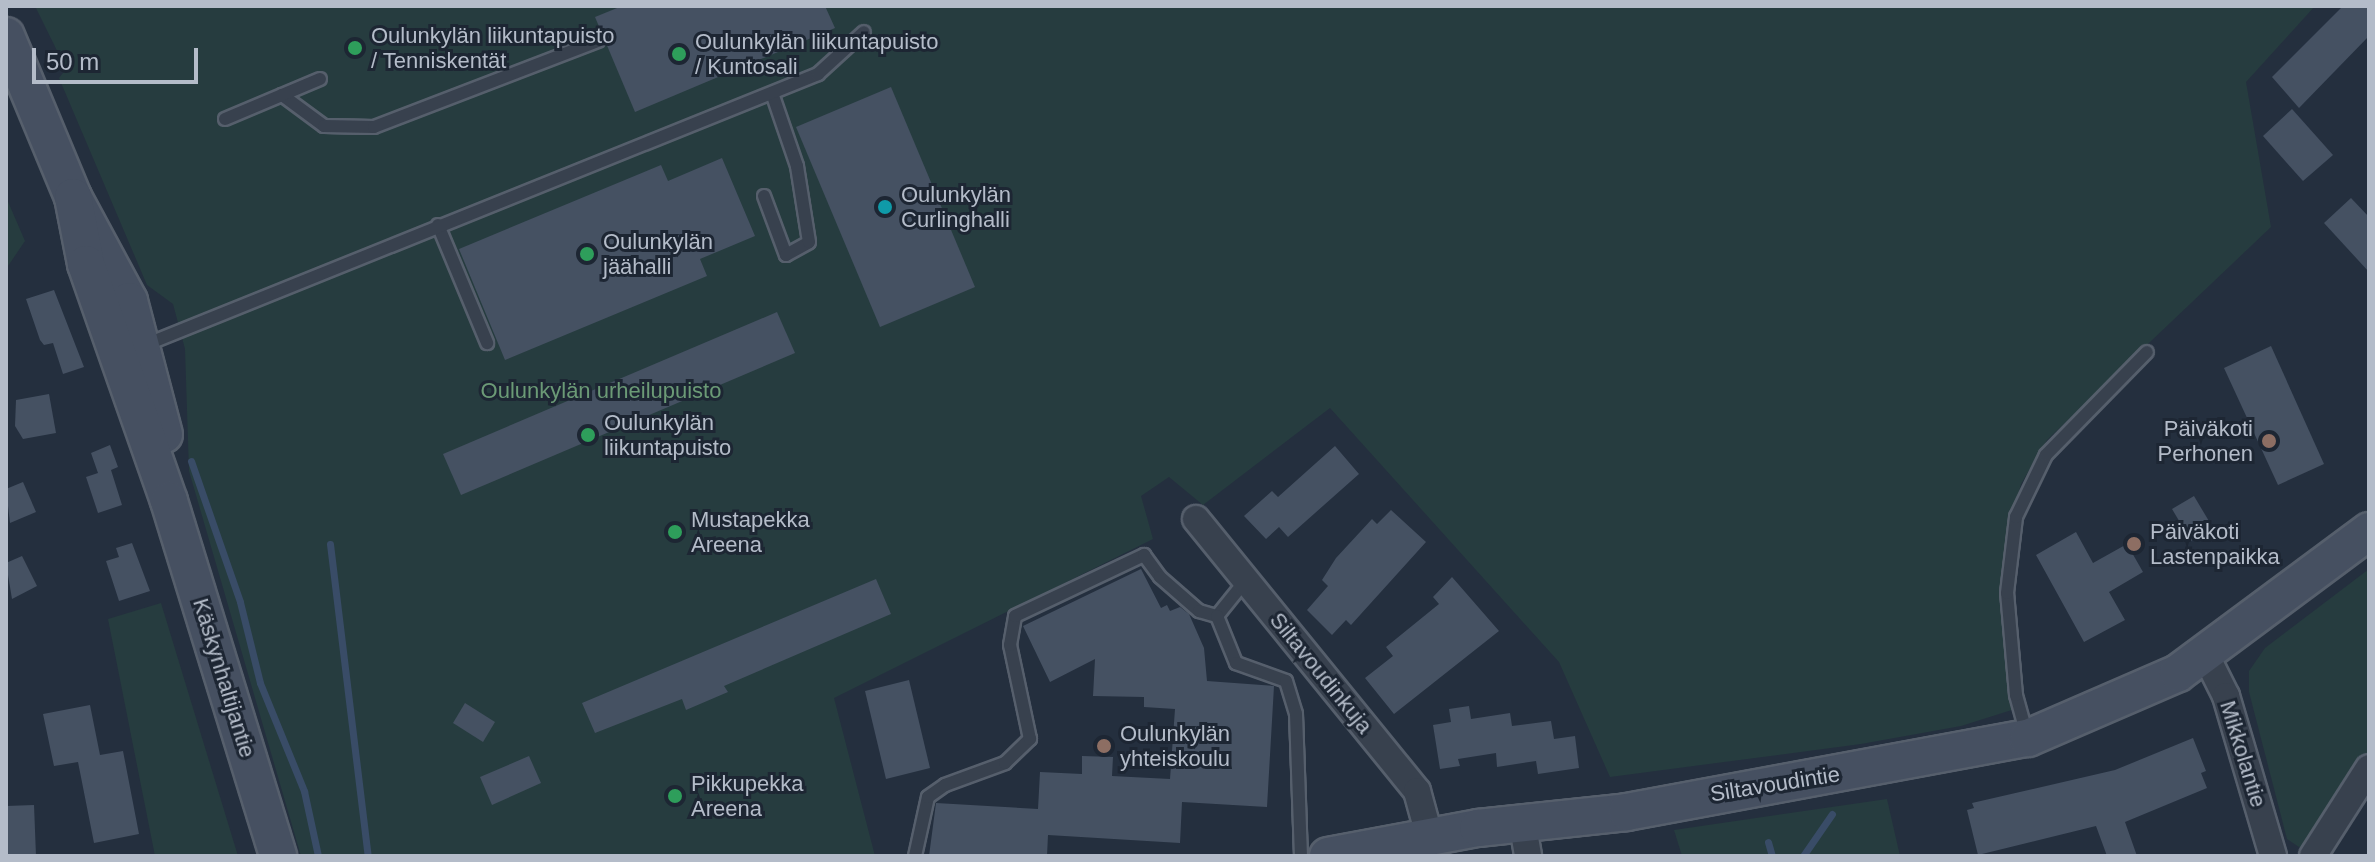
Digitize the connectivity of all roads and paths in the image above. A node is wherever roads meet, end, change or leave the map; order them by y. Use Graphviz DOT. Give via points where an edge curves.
graph roads {
  1 [pos="864,32"];
  2 [pos="6,36"];
  3 [pos="598,41"];
  4 [pos="320,79"];
  5 [pos="772,93"];
  6 [pos="282,95"];
  7 [pos="225,119"];
  8 [pos="764,196"];
  9 [pos="438,225"];
  10 [pos="487,343"];
  11 [pos="130,350"];
  12 [pos="2147,352"];
  13 [pos="1196,519"];
  14 [pos="2369,531"];
  15 [pos="1246,580"];
  16 [pos="1217,616"];
  17 [pos="2206,656"];
  18 [pos="2028,738"];
  19 [pos="2369,768"];
  20 [pos="1429,835"];
  21 [pos="1525,839"];
  22 [pos="278,856"];
  23 [pos="915,856"];
  24 [pos="1301,856"];
  25 [pos="1328,856"];
  26 [pos="2273,856"];
  27 [pos="2313,856"];
  1 -- 5 [label="lane" via="818,74"];
  2 -- 11 [label="main road, Käskynhaltijantie" via="73,197 86,264"];
  3 -- 6 [label="lane" via="374,127 324,126"];
  4 -- 6 [label="lane"];
  5 -- 8 [label="lane" via="797,166 809,242 786,255"];
  5 -- 9 [label="lane"];
  6 -- 7 [label="lane"];
  9 -- 10 [label="lane"];
  9 -- 11 [label="lane"];
  11 -- 22 [label="main road, Käskynhaltijantie" via="169,501"];
  12 -- 18 [label="lane" via="2046,455 2016,517 2007,593 2016,695"];
  13 -- 15 [label="street, Siltavoudinkuja"];
  14 -- 17 [label="main road, Siltavoudintie"];
  15 -- 16 [label="lane"];
  15 -- 20 [label="street, Siltavoudinkuja" via="1417,791"];
  16 -- 23 [label="lane" via="1199,611 1160,577 1144,555 1015,616 1010,645 1030,739 1005,763 945,785 928,797"];
  16 -- 24 [label="lane" via="1236,663 1286,681 1296,714"];
  17 -- 18 [label="main road, Siltavoudintie" via="2130,697"];
  17 -- 26 [label="street, Mikkolantie" via="2226,696"];
  18 -- 21 [label="main road, Siltavoudintie" via="1970,752 1704,793"];
  19 -- 27 [label="street"];
  20 -- 21 [label="main road, Siltavoudintie"];
  20 -- 25 [label="main road, Siltavoudintie"];
}
